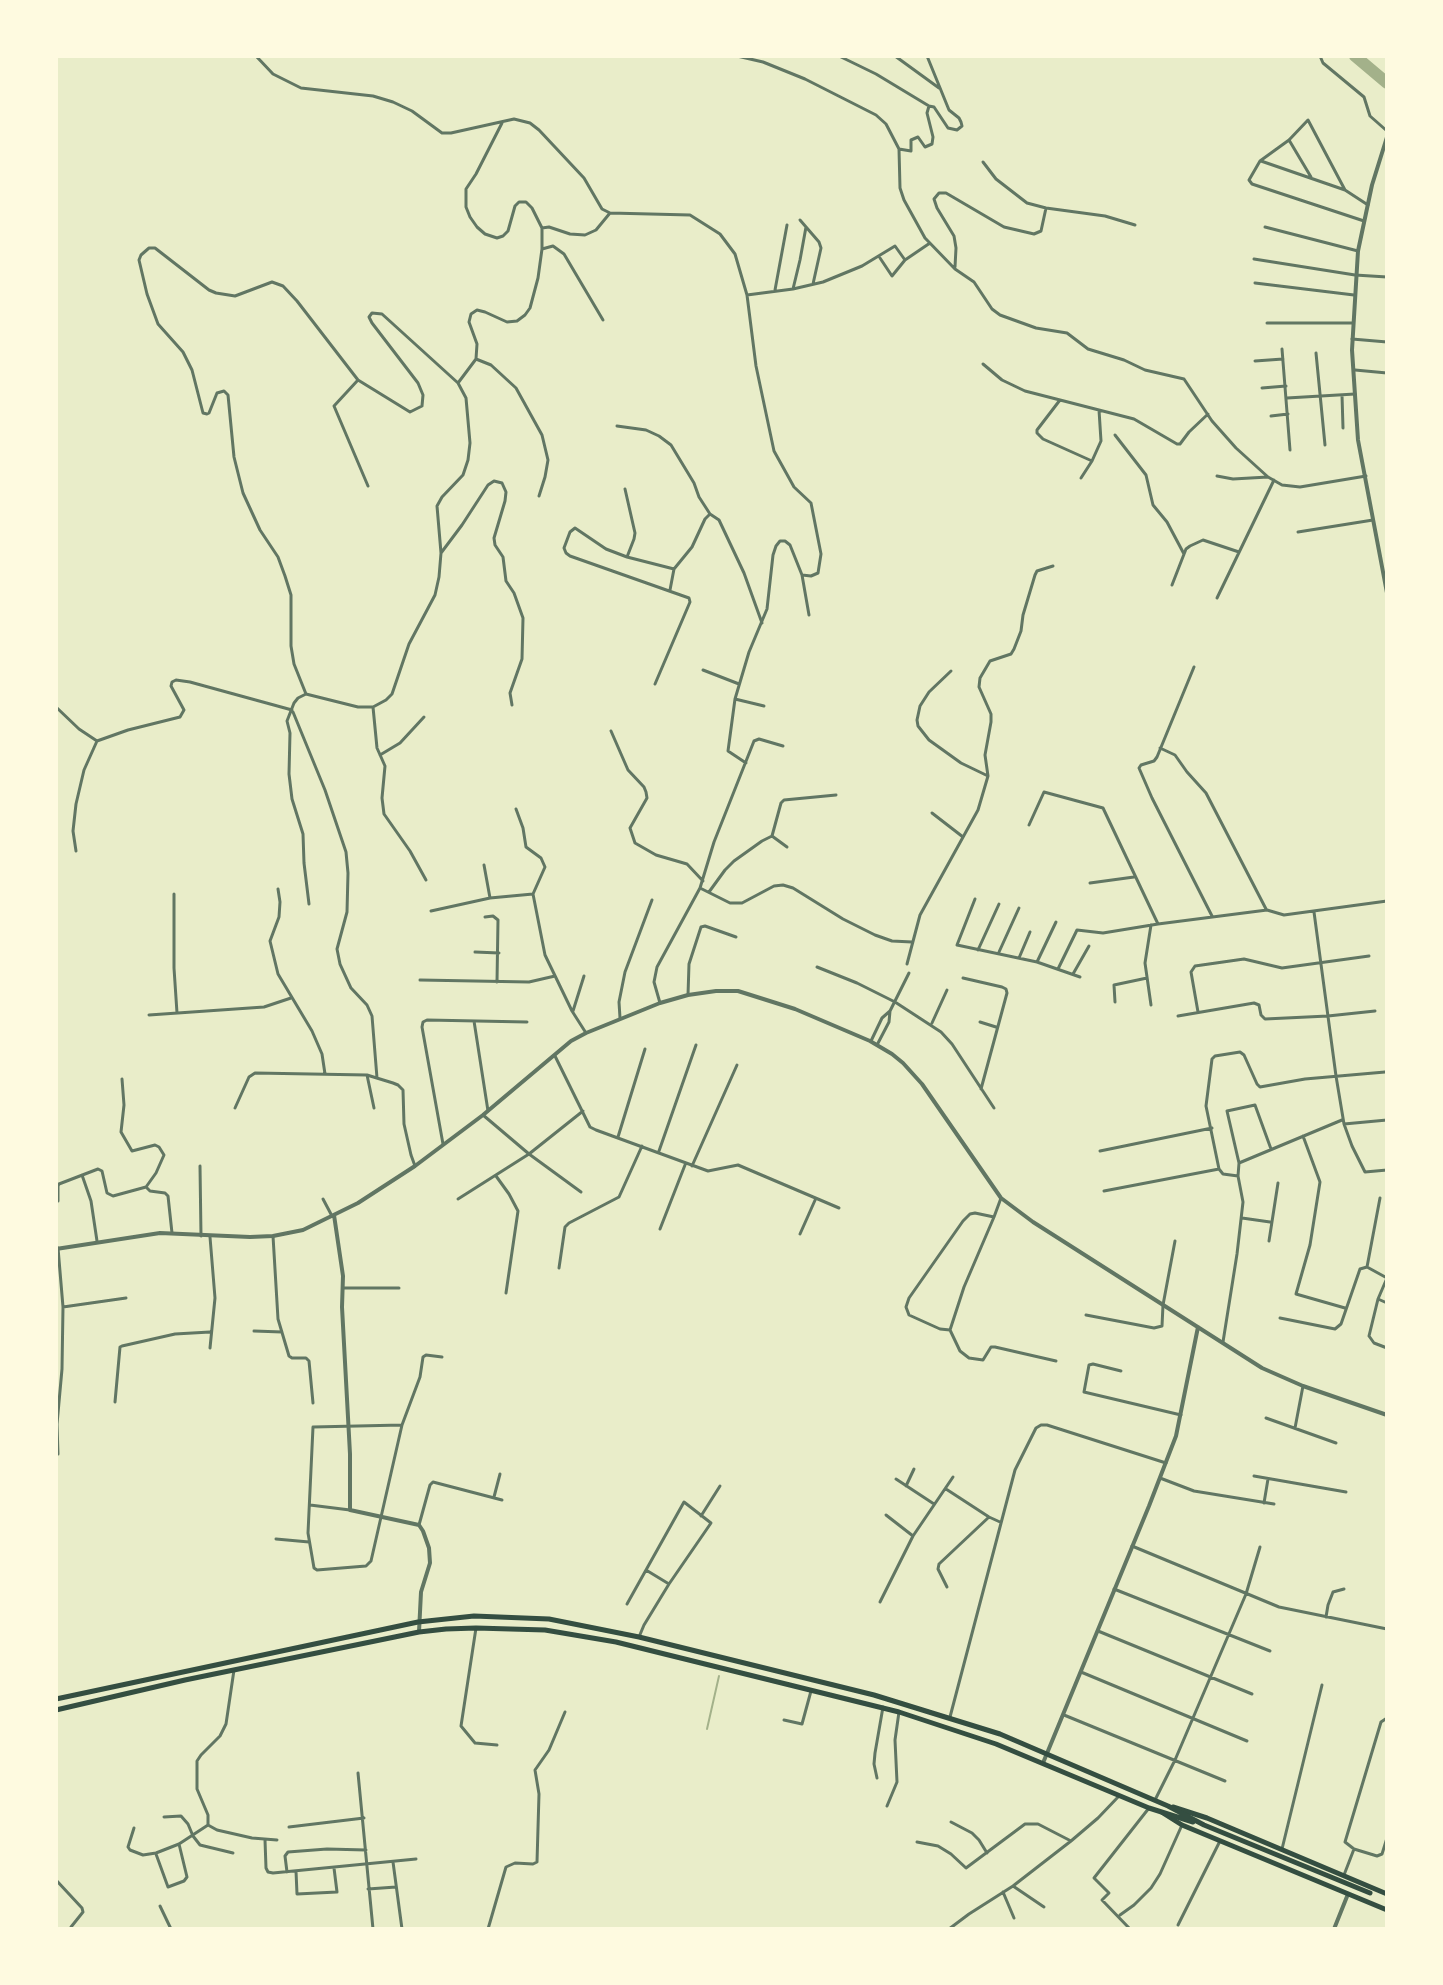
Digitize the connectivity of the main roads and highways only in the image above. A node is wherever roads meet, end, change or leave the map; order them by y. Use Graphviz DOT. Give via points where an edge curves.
graph roads {
  1 [pos="836,1686"];
  2 [pos="834,1696"];
  3 [pos="56,1699"];
  4 [pos="56,1710"];
  5 [pos="1168,1806"];
  6 [pos="1162,1813"];
  7 [pos="1204,1825"];
  8 [pos="1370,1893"];
  9 [pos="1387,1894"];
  10 [pos="1387,1910"];
  1 -- 2 [label="main road"];
  1 -- 3 [label="main road" via="549,1619 474,1616 418,1622"];
  1 -- 5 [label="main road" via="1000,1734"];
  2 -- 4 [label="main road" via="616,1642 545,1630 476,1628 419,1632"];
  2 -- 6 [label="main road" via="986,1740"];
  5 -- 7 [label="main road"];
  5 -- 9 [label="main road"];
  6 -- 7 [label="main road"];
  6 -- 10 [label="main road"];
  7 -- 8 [label="main road"];
}
